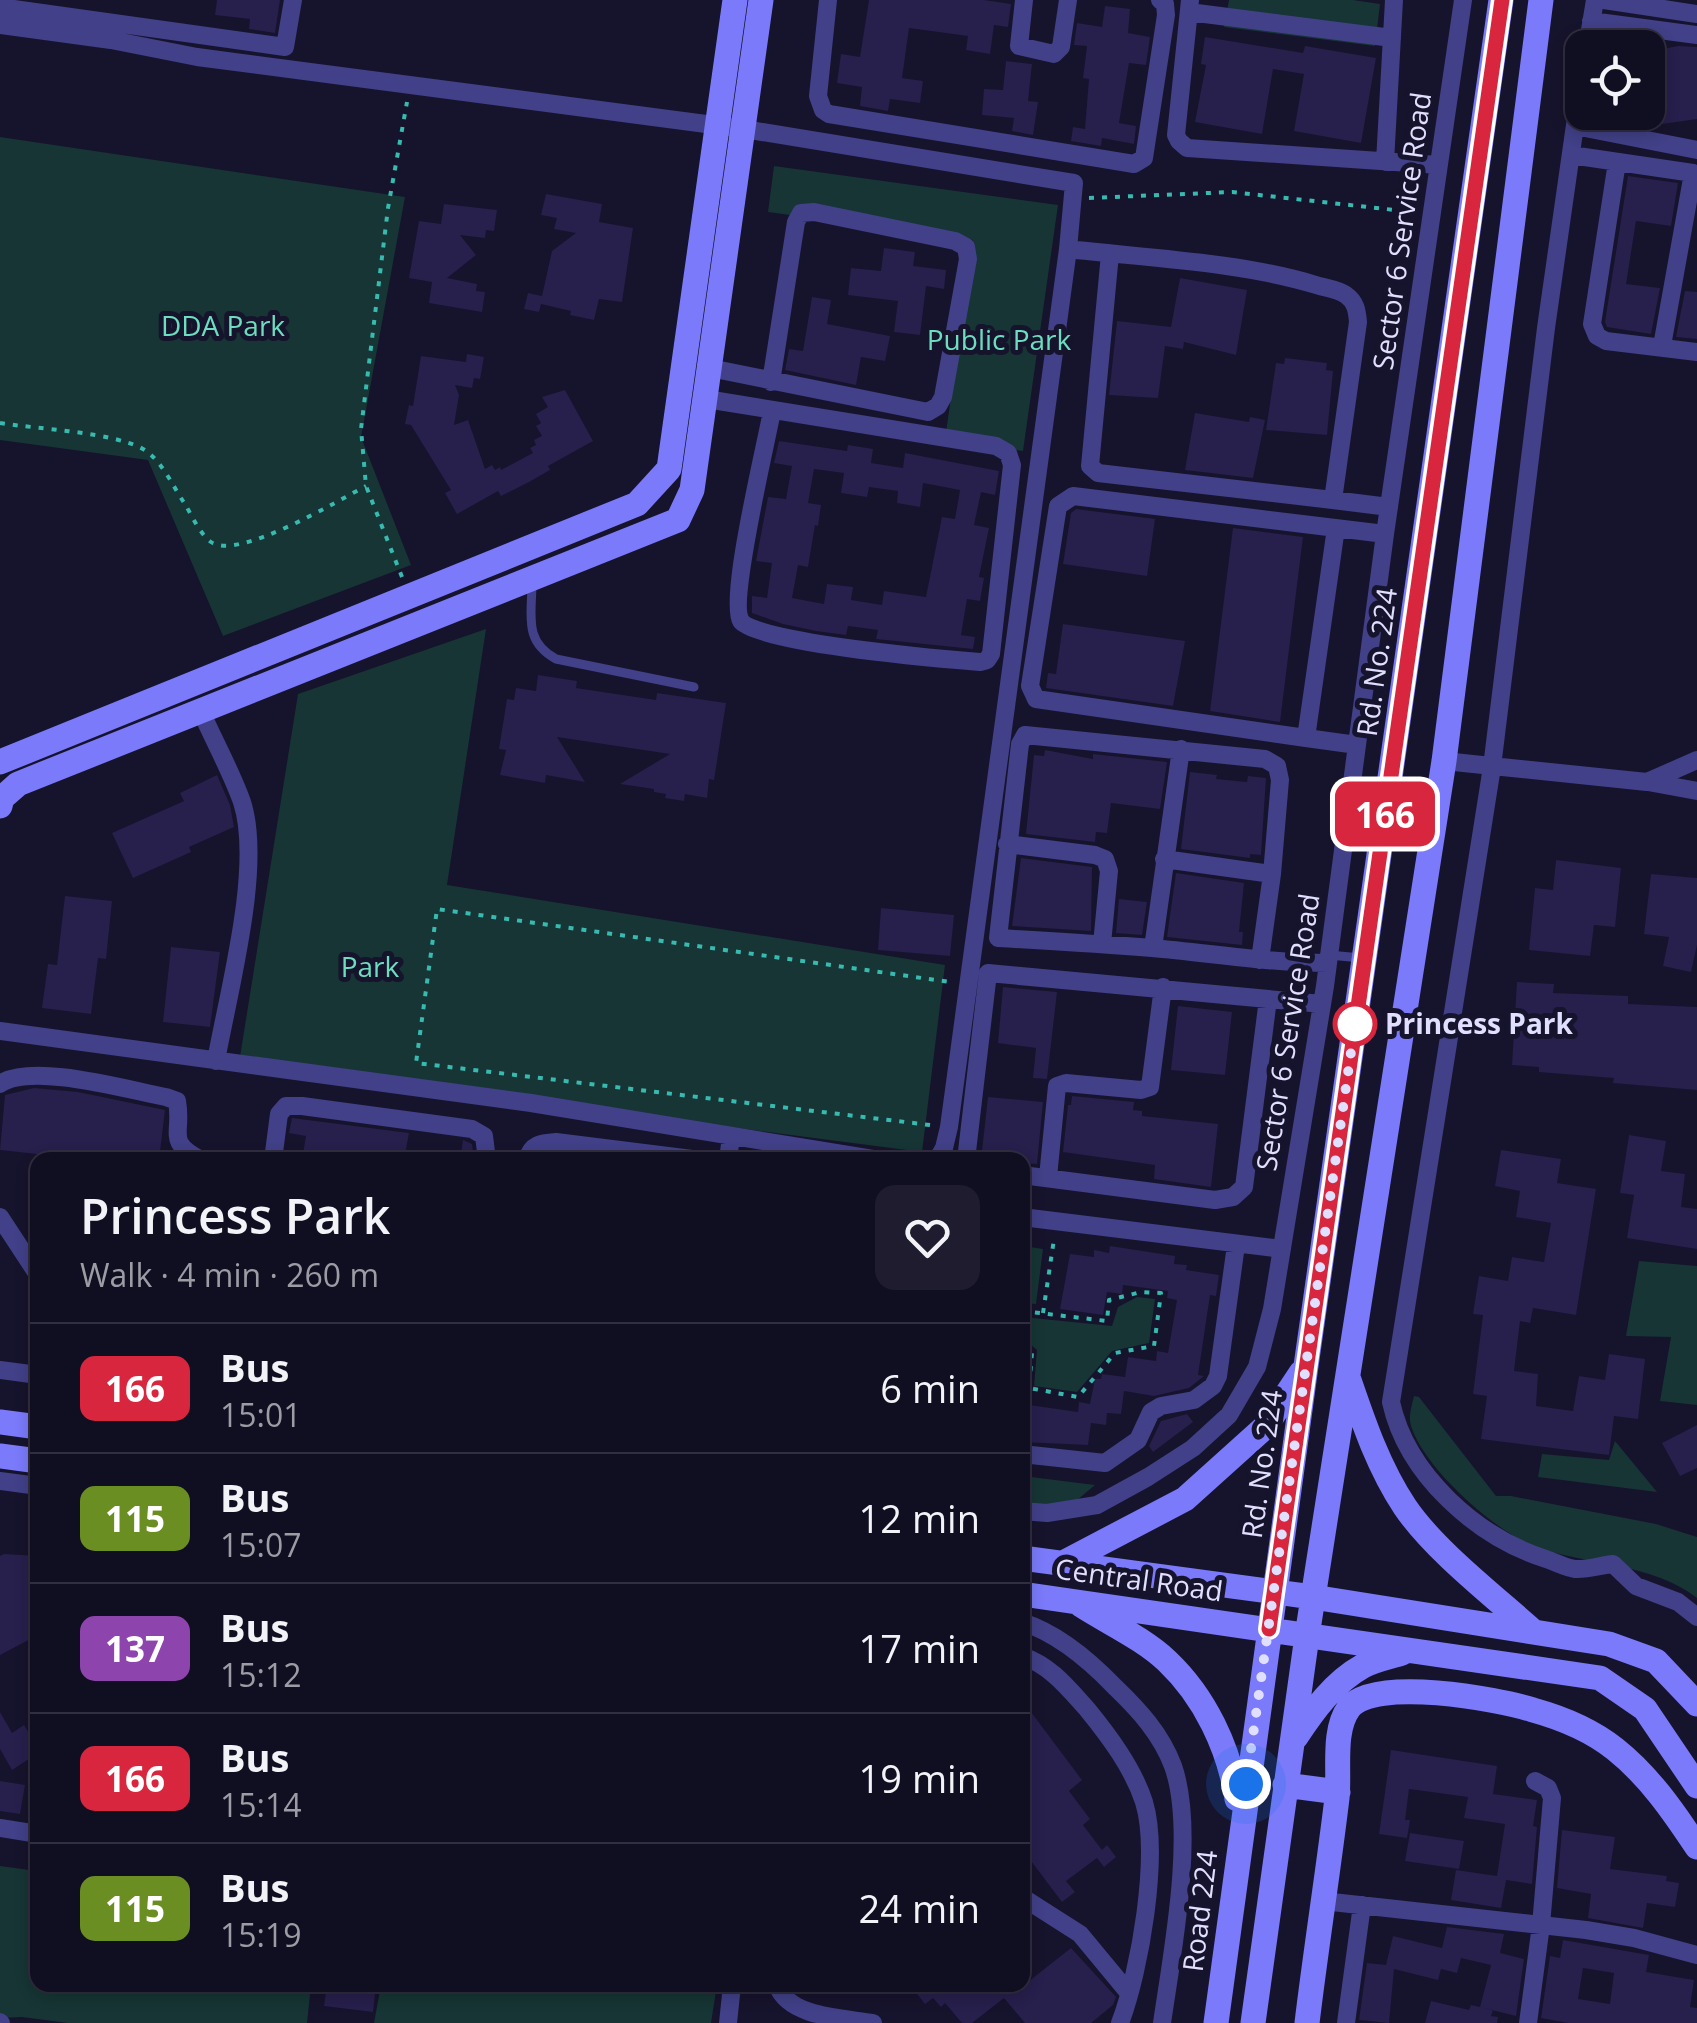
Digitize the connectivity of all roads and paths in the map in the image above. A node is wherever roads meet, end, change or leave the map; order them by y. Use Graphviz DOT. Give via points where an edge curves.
graph roads {
  1 [pos="116,0"];
  2 [pos="292,0"];
  3 [pos="735,0"];
  4 [pos="762,0"];
  5 [pos="828,0"];
  6 [pos="1024,0"];
  7 [pos="1068,0"];
  8 [pos="1160,0"];
  9 [pos="1394,0"];
  10 [pos="1463,0"];
  11 [pos="1502,0"];
  12 [pos="1541,0"];
  13 [pos="1595,0"];
  14 [pos="1604,0"];
  15 [pos="1630,2"];
  16 [pos="1189,6"];
  17 [pos="0,7"];
  18 [pos="1697,14"];
  19 [pos="113,20"];
  20 [pos="1590,21"];
  21 [pos="0,25"];
  22 [pos="1628,26"];
  23 [pos="1589,30"];
  24 [pos="1627,30"];
  25 [pos="1697,34"];
  26 [pos="1392,38"];
  27 [pos="410,86"];
  28 [pos="717,126"];
  29 [pos="744,130"];
  30 [pos="1574,130"];
  31 [pos="1593,130"];
  32 [pos="1612,130"];
  33 [pos="1611,134"];
  34 [pos="1697,150"];
  35 [pos="1571,155"];
  36 [pos="1385,162"];
  37 [pos="1617,162"];
  38 [pos="1440,165"];
  39 [pos="1695,174"];
  40 [pos="1072,198"];
  41 [pos="1432,214"];
  42 [pos="1068,249"];
  43 [pos="1110,254"];
  44 [pos="1689,257"];
  45 [pos="1662,346"];
  46 [pos="1697,352"];
  47 [pos="710,368"];
  48 [pos="771,382"];
  49 [pos="706,399"];
  50 [pos="772,411"];
  51 [pos="0,423"];
  52 [pos="366,486"];
  53 [pos="1333,500"];
  54 [pos="1390,507"];
  55 [pos="1336,528"];
  56 [pos="1385,534"];
  57 [pos="532,579"];
  58 [pos="409,596"];
  59 [pos="694,687"];
  60 [pos="200,711"];
  61 [pos="1306,738"];
  62 [pos="1357,746"];
  63 [pos="1181,749"];
  64 [pos="1444,760"];
  65 [pos="1697,760"];
  66 [pos="0,762"];
  67 [pos="1492,766"];
  68 [pos="1646,782"];
  69 [pos="1697,790"];
  70 [pos="0,806"];
  71 [pos="1007,844"];
  72 [pos="1164,859"];
  73 [pos="1272,874"];
  74 [pos="975,936"];
  75 [pos="998,938"];
  76 [pos="1102,944"];
  77 [pos="1153,948"];
  78 [pos="1364,958"];
  79 [pos="1329,959"];
  80 [pos="1260,960"];
  81 [pos="976,976"];
  82 [pos="1163,987"];
  83 [pos="1268,999"];
  84 [pos="1322,1004"];
  85 [pos="0,1031"];
  86 [pos="216,1062"];
  87 [pos="0,1084"];
  88 [pos="949,1127"];
  89 [pos="731,1136"];
  90 [pos="186,1152"];
  91 [pos="274,1152"];
  92 [pos="486,1152"];
  93 [pos="529,1152"];
  94 [pos="636,1152"];
  95 [pos="729,1152"];
  96 [pos="830,1152"];
  97 [pos="941,1152"];
  98 [pos="966,1152"];
  99 [pos="1030,1176"];
  100 [pos="1048,1177"];
  101 [pos="0,1217"];
  102 [pos="1030,1218"];
  103 [pos="1056,1221"];
  104 [pos="1236,1245"];
  105 [pos="1282,1249"];
  106 [pos="30,1263"];
  107 [pos="1030,1312"];
  108 [pos="1043,1314"];
  109 [pos="1030,1352"];
  110 [pos="1306,1366"];
  111 [pos="0,1370"];
  112 [pos="30,1374"];
  113 [pos="1348,1375"];
  114 [pos="1030,1376"];
  115 [pos="1030,1388"];
  116 [pos="0,1422"];
  117 [pos="30,1426"];
  118 [pos="1030,1455"];
  119 [pos="0,1456"];
  120 [pos="30,1460"];
  121 [pos="0,1482"];
  122 [pos="30,1485"];
  123 [pos="1030,1512"];
  124 [pos="1030,1559"];
  125 [pos="1063,1564"];
  126 [pos="1274,1592"];
  127 [pos="1030,1595"];
  128 [pos="1313,1597"];
  129 [pos="1074,1600"];
  130 [pos="1697,1618"];
  131 [pos="1030,1624"];
  132 [pos="1269,1629"];
  133 [pos="1534,1632"];
  134 [pos="1306,1636"];
  135 [pos="1411,1650"];
  136 [pos="1030,1659"];
  137 [pos="1697,1704"];
  138 [pos="1290,1745"];
  139 [pos="1535,1782"];
  140 [pos="1285,1785"];
  141 [pos="1697,1786"];
  142 [pos="1338,1792"];
  143 [pos="1241,1823"];
  144 [pos="0,1828"];
  145 [pos="30,1833"];
  146 [pos="1697,1847"];
  147 [pos="1323,1901"];
  148 [pos="1030,1902"];
  149 [pos="1362,1905"];
  150 [pos="1542,1924"];
  151 [pos="1697,1956"];
  152 [pos="731,1992"];
  153 [pos="781,1992"];
  154 [pos="1128,1992"];
  155 [pos="728,2023"];
  156 [pos="874,2023"];
  157 [pos="1120,2023"];
  158 [pos="1162,2023"];
  159 [pos="1216,2023"];
  160 [pos="1253,2023"];
  161 [pos="1307,2023"];
  162 [pos="1346,2023"];
  163 [pos="1528,2023"];
  1 -- 19 [label="street"];
  2 -- 19 [label="street" via="285,47"];
  3 -- 28 [label="main road"];
  4 -- 29 [label="main road"];
  5 -- 8 [label="street" via="818,96 828,114 1134,164 1144,158 1164,33"];
  6 -- 7 [label="street" via="1019,46 1054,54 1062,47"];
  9 -- 26 [label="street"];
  10 -- 38 [label="street, Sector 6 Service Road"];
  11 -- 78 [label="main road, Rd. No. 224"];
  12 -- 64 [label="main road"];
  13 -- 20 [label="street"];
  14 -- 15 [label="street"];
  15 -- 18 [label="street"];
  16 -- 26 [label="street"];
  16 -- 36 [label="street" via="1178,141 1187,148"];
  17 -- 19 [label="street"];
  20 -- 22 [label="street"];
  20 -- 23 [label="street"];
  21 -- 27 [label="street"];
  22 -- 24 [label="street"];
  22 -- 25 [label="street"];
  26 -- 36 [label="street"];
  27 -- 28 [label="street"];
  27 -- 52 [label="path" via="361,428"];
  28 -- 29 [label="street"];
  28 -- 58 [label="main road" via="670,469 636,504"];
  29 -- 40 [label="street" via="1074,183"];
  29 -- 47 [label="main road"];
  30 -- 35 [label="street"];
  31 -- 33 [label="street"];
  32 -- 33 [label="street"];
  33 -- 34 [label="street"];
  35 -- 37 [label="street"];
  35 -- 67 [label="street"];
  36 -- 38 [label="street"];
  37 -- 39 [label="street"];
  37 -- 45 [label="street" via="1592,324 1606,340"];
  38 -- 41 [label="street, Sector 6 Service Road"];
  39 -- 44 [label="street"];
  40 -- 41 [label="path" via="1232,192"];
  40 -- 42 [label="street"];
  41 -- 54 [label="street, Sector 6 Service Road"];
  42 -- 43 [label="street"];
  42 -- 74 [label="street"];
  43 -- 53 [label="street" via="1302,280 1344,293 1356,306"];
  43 -- 53 [label="street" via="1090,466 1098,473"];
  44 -- 45 [label="street"];
  45 -- 46 [label="street"];
  47 -- 48 [label="street"];
  47 -- 49 [label="main road"];
  48 -- 48 [label="street" via="801,213 966,247 938,406 928,412"];
  49 -- 50 [label="street"];
  49 -- 57 [label="main road" via="692,490 678,520"];
  50 -- 50 [label="street" via="1008,453 1012,464 987,660 800,640 754,632 742,623 738,579"];
  51 -- 52 [label="path" via="120,440 146,450 210,542 224,547 280,530"];
  52 -- 58 [label="path"];
  53 -- 54 [label="street"];
  54 -- 56 [label="street, Sector 6 Service Road"];
  55 -- 56 [label="street"];
  55 -- 61 [label="street"];
  55 -- 61 [label="street" via="1063,499 1030,686 1036,698"];
  56 -- 62 [label="street, Sector 6 Service Road"];
  57 -- 59 [label="lane" via="532,639 541,651"];
  57 -- 60 [label="main road"];
  58 -- 66 [label="main road"];
  60 -- 70 [label="main road" via="18,784"];
  60 -- 86 [label="street" via="242,804 248,846"];
  61 -- 62 [label="street"];
  62 -- 79 [label="street, Sector 6 Service Road"];
  63 -- 71 [label="street" via="1026,735"];
  63 -- 72 [label="street"];
  63 -- 73 [label="street" via="1276,766"];
  64 -- 67 [label="street"];
  64 -- 113 [label="main road"];
  65 -- 68 [label="street"];
  67 -- 68 [label="street"];
  67 -- 130 [label="street" via="1397,1356 1395,1422 1437,1487 1504,1542 1576,1569 1614,1564 1636,1586 1678,1602"];
  68 -- 69 [label="street"];
  71 -- 75 [label="street"];
  71 -- 76 [label="street" via="1105,860"];
  72 -- 73 [label="street"];
  72 -- 77 [label="street"];
  73 -- 80 [label="street"];
  74 -- 75 [label="street"];
  74 -- 81 [label="street"];
  75 -- 76 [label="street"];
  76 -- 77 [label="street"];
  77 -- 80 [label="street"];
  78 -- 79 [label="lane"];
  78 -- 110 [label="main road, Rd. No. 224"];
  79 -- 80 [label="street"];
  79 -- 84 [label="street, Sector 6 Service Road"];
  81 -- 82 [label="street"];
  81 -- 88 [label="street"];
  81 -- 88 [label="path" via="437,910 416,1063"];
  81 -- 98 [label="street"];
  82 -- 83 [label="street"];
  82 -- 100 [label="street" via="1150,1086 1058,1086"];
  83 -- 84 [label="street"];
  83 -- 100 [label="street" via="1244,1188 1233,1198"];
  84 -- 105 [label="street, Sector 6 Service Road"];
  85 -- 86 [label="street"];
  86 -- 89 [label="street"];
  87 -- 90 [label="street" via="43,1075 166,1096 177,1101 176,1138"];
  88 -- 97 [label="street"];
  89 -- 95 [label="street"];
  89 -- 96 [label="street"];
  91 -- 92 [label="street" via="279,1114 286,1106 302,1106 472,1129 484,1136"];
  93 -- 94 [label="street" via="556,1142"];
  99 -- 100 [label="street"];
  101 -- 106 [label="street"];
  102 -- 103 [label="street"];
  103 -- 104 [label="street"];
  103 -- 108 [label="path"];
  104 -- 105 [label="street"];
  104 -- 118 [label="street" via="1218,1376 1205,1395 1151,1412 1138,1440 1105,1464"];
  105 -- 123 [label="street, Sector 6 Service Road" via="1256,1367 1230,1415 1193,1448 1097,1504"];
  107 -- 108 [label="path"];
  108 -- 115 [label="path" via="1107,1321 1109,1300 1161,1294 1154,1346 1115,1353 1078,1397"];
  109 -- 114 [label="path"];
  110 -- 125 [label="main road" via="1265,1427 1185,1498"];
  110 -- 126 [label="main road, Rd. No. 224"];
  111 -- 112 [label="street"];
  113 -- 128 [label="main road"];
  113 -- 133 [label="main road" via="1372,1447 1407,1510"];
  116 -- 117 [label="main road"];
  119 -- 120 [label="main road"];
  121 -- 122 [label="street"];
  124 -- 125 [label="main road, Central Road"];
  125 -- 126 [label="main road, Central Road"];
  126 -- 128 [label="main road, Central Road"];
  126 -- 132 [label="main road, Rd. No. 224"];
  127 -- 129 [label="main road, Central Road"];
  128 -- 133 [label="main road, Central Road"];
  128 -- 134 [label="main road"];
  129 -- 132 [label="main road, Central Road"];
  129 -- 143 [label="main road" via="1166,1660 1200,1698 1232,1763"];
  131 -- 158 [label="street" via="1103,1674 1148,1720 1172,1765 1184,1814"];
  132 -- 134 [label="main road, Central Road"];
  132 -- 143 [label="main road, Road 224"];
  133 -- 137 [label="main road, Central Road" via="1608,1644 1656,1662"];
  134 -- 135 [label="main road, Central Road"];
  134 -- 138 [label="main road"];
  135 -- 138 [label="main road" via="1355,1672"];
  135 -- 141 [label="main road, Central Road" via="1600,1678 1645,1708"];
  136 -- 154 [label="street" via="1052,1672 1092,1716 1144,1802 1151,1862"];
  138 -- 140 [label="main road"];
  139 -- 150 [label="street" via="1552,1798"];
  140 -- 142 [label="main road"];
  140 -- 160 [label="main road"];
  142 -- 146 [label="main road" via="1343,1722 1358,1701 1402,1690 1492,1701 1579,1726 1613,1747 1651,1781"];
  142 -- 147 [label="main road"];
  143 -- 159 [label="main road, Road 224"];
  144 -- 145 [label="street"];
  147 -- 149 [label="street"];
  147 -- 161 [label="main road"];
  148 -- 154 [label="street" via="1080,1934"];
  149 -- 150 [label="street"];
  149 -- 162 [label="street"];
  150 -- 151 [label="street"];
  150 -- 163 [label="street"];
  152 -- 155 [label="street"];
  153 -- 156 [label="street" via="801,2008"];
  154 -- 157 [label="street"];
}
